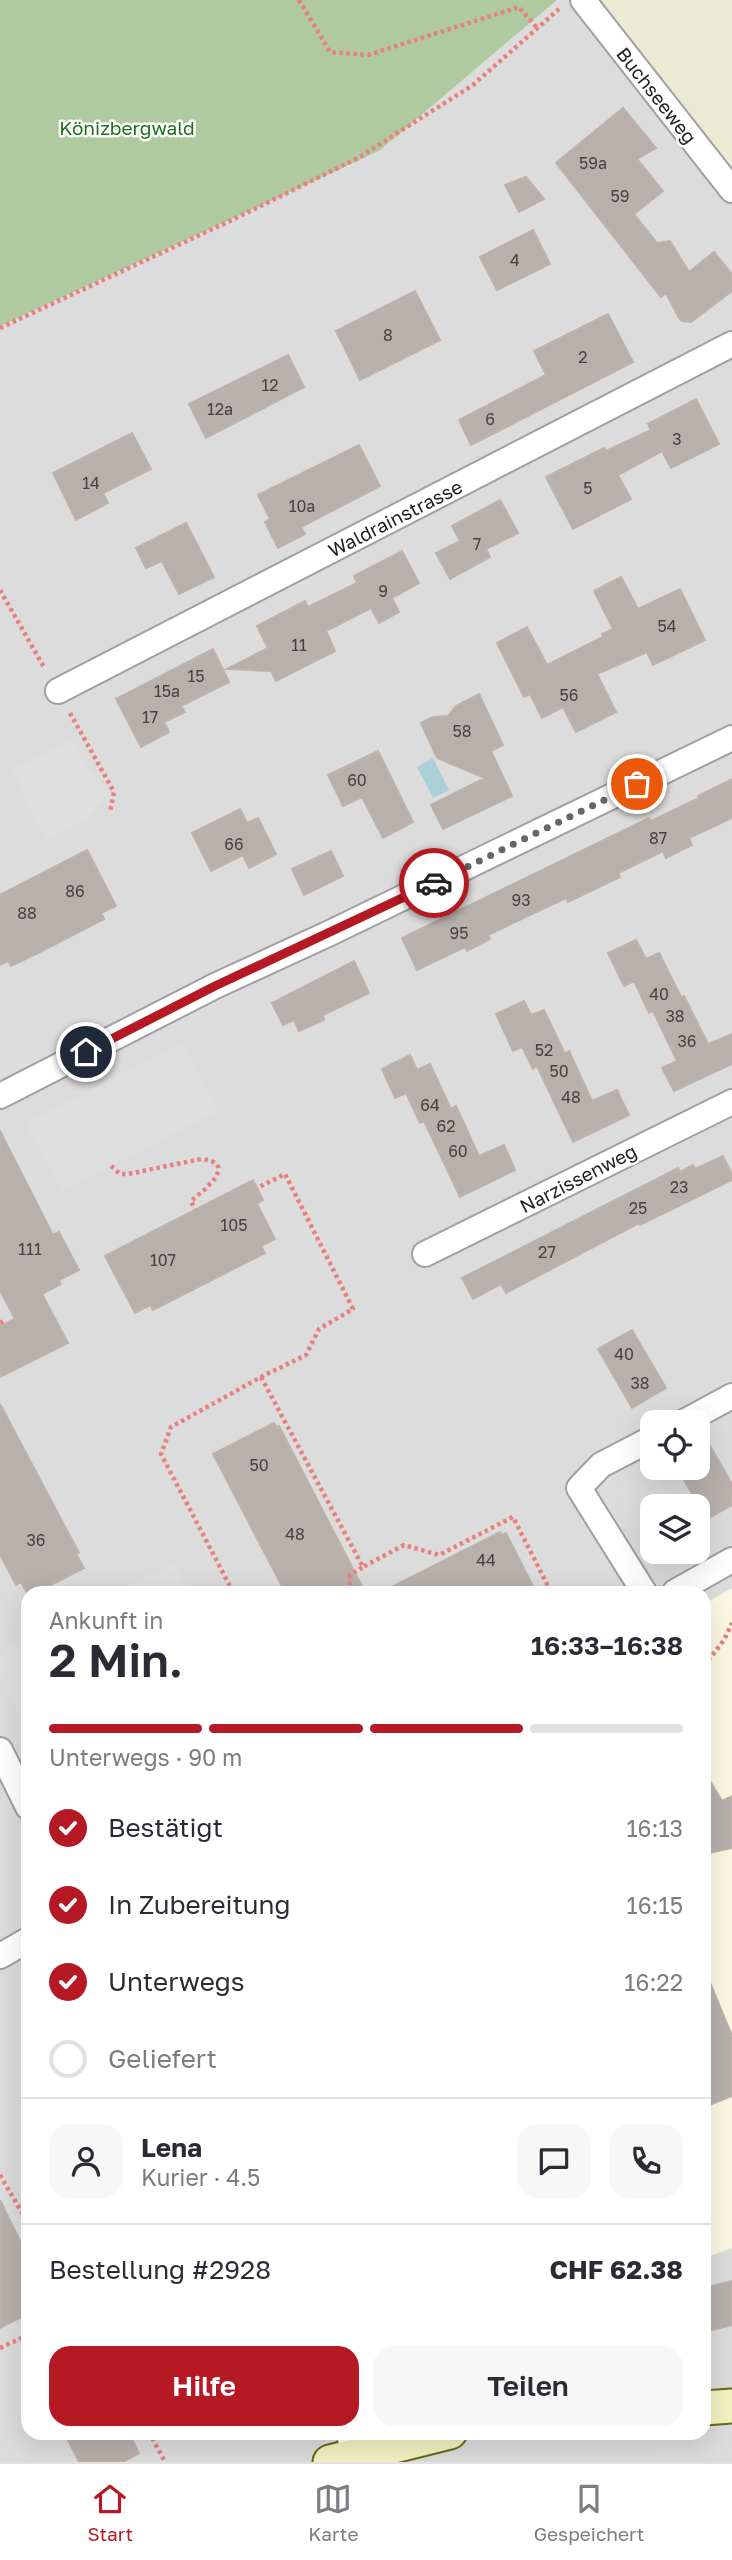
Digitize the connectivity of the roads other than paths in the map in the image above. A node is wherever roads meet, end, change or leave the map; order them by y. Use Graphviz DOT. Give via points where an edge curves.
graph roads {
  1 [pos="573,3"];
  2 [pos="732,190"];
  3 [pos="732,344"];
  4 [pos="58,691"];
  5 [pos="732,738"];
  6 [pos="0,1097"];
  7 [pos="732,1101"];
  8 [pos="425,1254"];
  9 [pos="732,1396"];
  10 [pos="706,1410"];
  11 [pos="640,1445"];
  12 [pos="732,1560"];
  13 [pos="641,1586"];
  14 [pos="686,1586"];
  15 [pos="0,1750"];
  16 [pos="21,1793"];
  17 [pos="21,1944"];
  18 [pos="0,1956"];
  19 [pos="732,2406"];
  20 [pos="711,2408"];
  21 [pos="403,2440"];
  22 [pos="344,2450"];
  1 -- 2 [label="street, Buchseeweg"];
  3 -- 4 [label="street, Waldrainstrasse"];
  5 -- 6 [label="street" via="215,986"];
  7 -- 8 [label="street, Narzissenweg"];
  9 -- 10 [label="street"];
  11 -- 13 [label="street" via="601,1465 579,1488"];
  12 -- 14 [label="street"];
  15 -- 16 [label="street"];
  17 -- 18 [label="street"];
  19 -- 20 [label="street"];
  21 -- 22 [label="street"];
}
